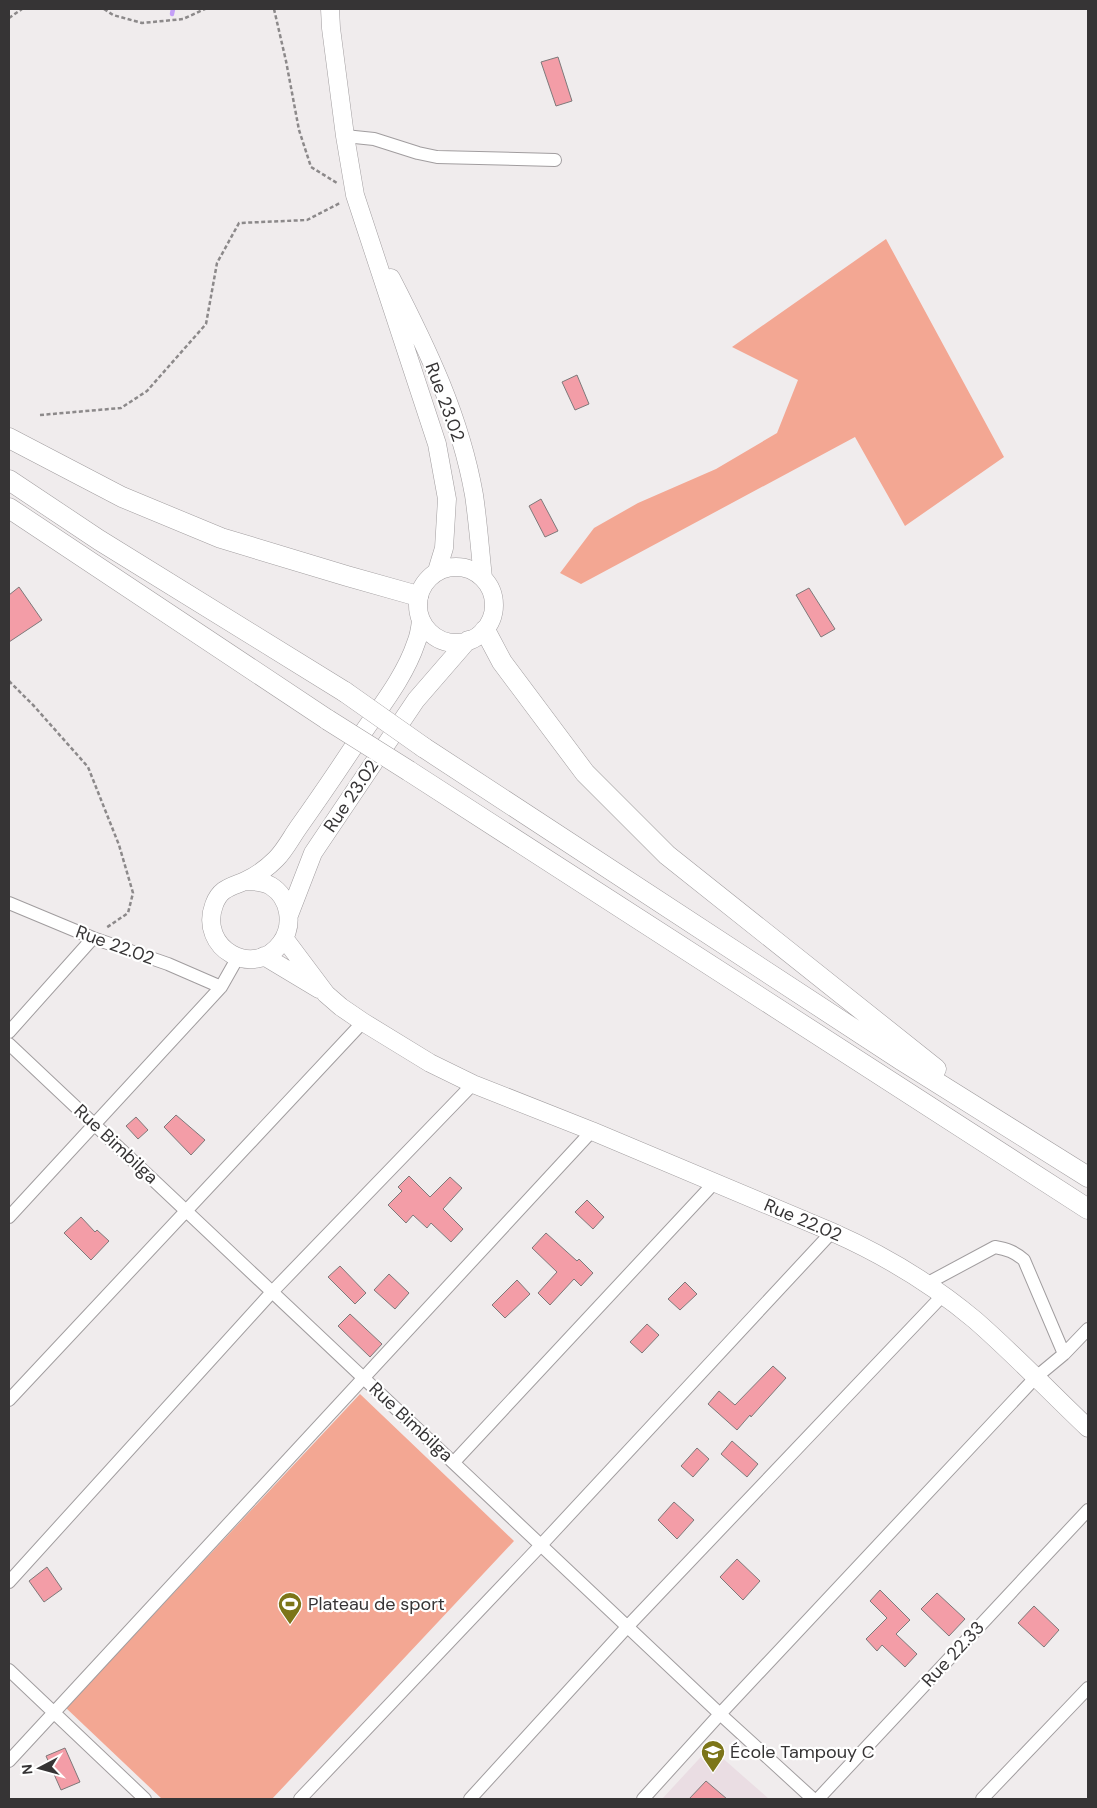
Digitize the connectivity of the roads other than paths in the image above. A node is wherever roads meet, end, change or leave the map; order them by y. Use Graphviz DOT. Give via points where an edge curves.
graph roads {
  1 [pos="330,9"];
  2 [pos="345,136"];
  3 [pos="555,160"];
  4 [pos="370,238"];
  5 [pos="9,438"];
  6 [pos="9,480"];
  7 [pos="9,508"];
  8 [pos="438,571"];
  9 [pos="483,578"];
  10 [pos="418,596"];
  11 [pos="421,621"];
  12 [pos="485,630"];
  13 [pos="468,640"];
  14 [pos="245,880"];
  15 [pos="9,903"];
  16 [pos="289,915"];
  17 [pos="93,938"];
  18 [pos="284,938"];
  19 [pos="264,956"];
  20 [pos="238,957"];
  21 [pos="221,987"];
  22 [pos="326,994"];
  23 [pos="363,1022"];
  24 [pos="9,1032"];
  25 [pos="9,1044"];
  26 [pos="473,1084"];
  27 [pos="95,1125"];
  28 [pos="1012,1129"];
  29 [pos="592,1131"];
  30 [pos="1088,1177"];
  31 [pos="714,1182"];
  32 [pos="1088,1209"];
  33 [pos="187,1211"];
  34 [pos="9,1217"];
  35 [pos="832,1232"];
  36 [pos="926,1284"];
  37 [pos="272,1292"];
  38 [pos="943,1295"];
  39 [pos="1088,1329"];
  40 [pos="1064,1354"];
  41 [pos="363,1377"];
  42 [pos="1035,1378"];
  43 [pos="9,1400"];
  44 [pos="1088,1428"];
  45 [pos="454,1462"];
  46 [pos="1088,1510"];
  47 [pos="542,1544"];
  48 [pos="9,1582"];
  49 [pos="628,1626"];
  50 [pos="9,1670"];
  51 [pos="1088,1688"];
  52 [pos="53,1712"];
  53 [pos="720,1714"];
  54 [pos="9,1760"];
  55 [pos="140,1798"];
  56 [pos="300,1799"];
  57 [pos="470,1799"];
  58 [pos="643,1799"];
  59 [pos="813,1799"];
  60 [pos="818,1799"];
  61 [pos="982,1799"];
  1 -- 2 [label="street, Rue 23.02"];
  2 -- 3 [label="street" via="374,139 437,156"];
  2 -- 4 [label="street, Rue 23.02" via="355,195"];
  4 -- 8 [label="street, Rue 23.02" via="437,444 447,499 444,548"];
  4 -- 9 [label="street, Rue 23.02" via="445,390 474,494"];
  5 -- 10 [label="main road" via="122,497 221,538"];
  6 -- 28 [label="main road, bridge" via="99,540 344,692 901,1060"];
  7 -- 32 [label="main road, bridge" via="328,720"];
  8 -- 9 [label="street" via="456,566 468,568"];
  8 -- 10 [label="street, Rue 23.02" via="423,584"];
  9 -- 12 [label="street, Rue 23.02" via="493,594 494,607"];
  10 -- 11 [label="street, Rue 23.02"];
  11 -- 13 [label="street, Rue 23.02" via="439,639 452,643"];
  11 -- 14 [label="street, Rue 23.02" via="416,643 393,688 327,787 277,859"];
  12 -- 13 [label="street, Rue 23.02"];
  12 -- 28 [label="main road" via="502,662 585,773 666,855"];
  13 -- 16 [label="street, Rue 23.02" via="416,700 313,853"];
  14 -- 16 [label="street" via="271,886 280,894"];
  14 -- 20 [label="street, Rue 23.02" via="222,892 214,903 211,916 217,941"];
  15 -- 17 [label="street, Rue 22.02"];
  16 -- 18 [label="street, Rue 23.02"];
  17 -- 21 [label="street, Rue 22.02" via="168,964"];
  17 -- 24 [label="street"];
  18 -- 19 [label="street" via="278,948"];
  18 -- 22 [label="street"];
  19 -- 20 [label="street"];
  19 -- 22 [label="street"];
  20 -- 21 [label="street"];
  21 -- 27 [label="street"];
  22 -- 23 [label="street"];
  23 -- 26 [label="street" via="430,1063"];
  23 -- 33 [label="street"];
  25 -- 27 [label="street, Rue Bimbilga"];
  26 -- 29 [label="street, Rue 22.02"];
  26 -- 37 [label="street"];
  27 -- 33 [label="street, Rue Bimbilga"];
  27 -- 34 [label="street"];
  28 -- 30 [label="main road"];
  29 -- 31 [label="street, Rue 22.02"];
  29 -- 41 [label="street"];
  31 -- 35 [label="street, Rue 22.02"];
  31 -- 45 [label="street"];
  33 -- 37 [label="street, Rue Bimbilga"];
  33 -- 43 [label="street"];
  35 -- 36 [label="street, Rue 22.02" via="866,1247"];
  35 -- 47 [label="street"];
  36 -- 38 [label="street, Rue 22.02"];
  36 -- 40 [label="street" via="995,1247 1017,1254 1024,1260"];
  37 -- 41 [label="street, Rue Bimbilga"];
  37 -- 48 [label="street"];
  38 -- 42 [label="street, Rue 22.02"];
  38 -- 49 [label="street"];
  39 -- 40 [label="street"];
  40 -- 42 [label="street"];
  41 -- 45 [label="street, Rue Bimbilga"];
  41 -- 52 [label="street"];
  42 -- 44 [label="street, Rue 22.02"];
  42 -- 53 [label="street"];
  45 -- 47 [label="street, Rue Bimbilga"];
  46 -- 60 [label="street, Rue 22.33"];
  47 -- 49 [label="street, Rue Bimbilga"];
  47 -- 56 [label="street"];
  49 -- 53 [label="street, Rue Bimbilga"];
  49 -- 57 [label="street"];
  50 -- 52 [label="street"];
  51 -- 61 [label="street"];
  52 -- 54 [label="street"];
  52 -- 55 [label="street"];
  53 -- 58 [label="street"];
  53 -- 59 [label="street, Rue Bimbilga"];
}
